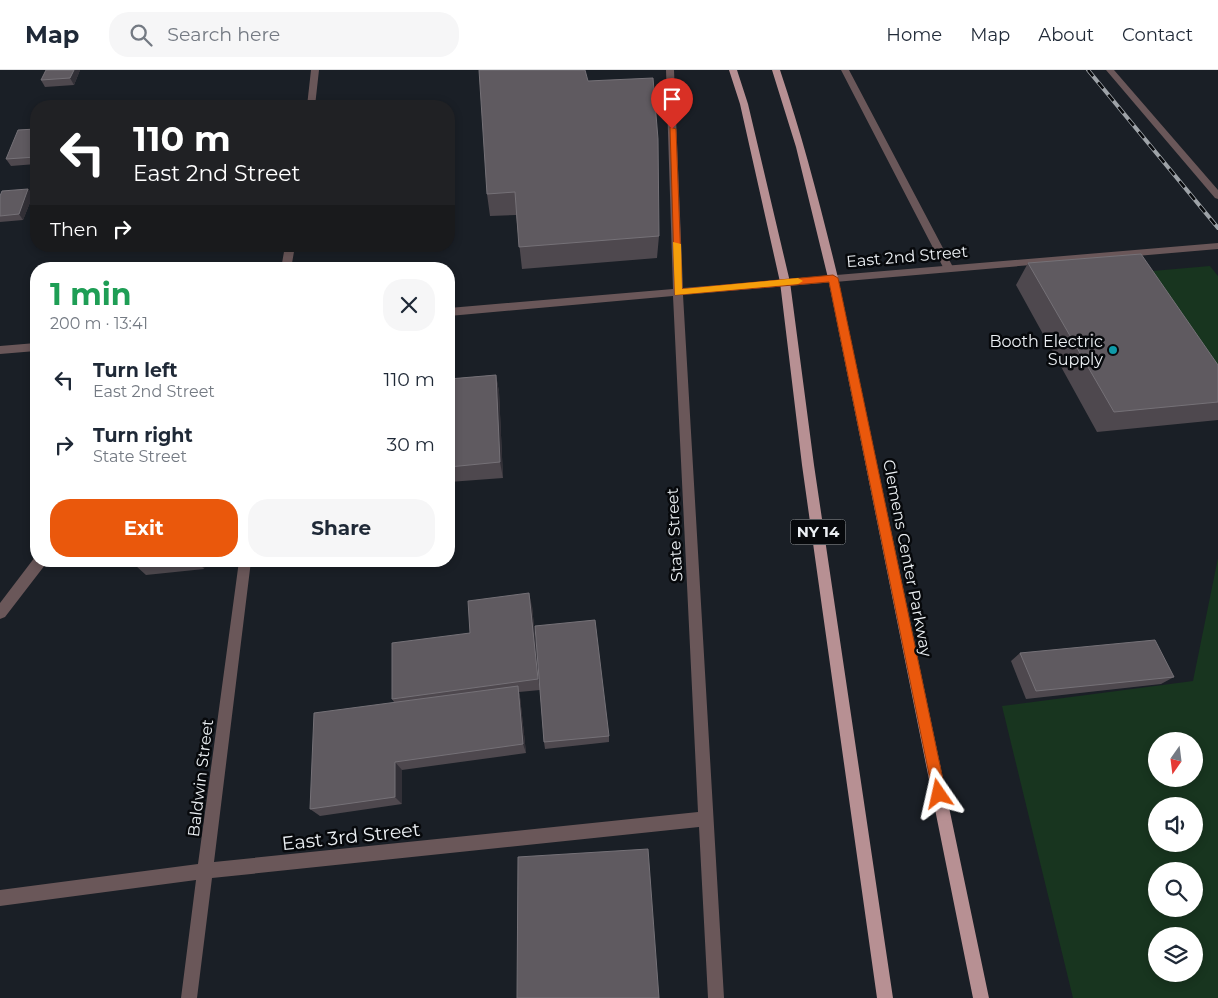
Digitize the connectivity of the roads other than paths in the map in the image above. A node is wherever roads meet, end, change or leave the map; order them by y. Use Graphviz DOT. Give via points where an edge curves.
graph roads {
  1 [pos="315,70"];
  2 [pos="670,70"];
  3 [pos="733,70"];
  4 [pos="776,70"];
  5 [pos="845,70"];
  6 [pos="1110,70"];
  7 [pos="312,100"];
  8 [pos="1218,196"];
  9 [pos="1218,246"];
  10 [pos="950,269"];
  11 [pos="833,278"];
  12 [pos="785,282"];
  13 [pos="678,292"];
  14 [pos="455,311"];
  15 [pos="30,348"];
  16 [pos="0,350"];
  17 [pos="35,567"];
  18 [pos="244,567"];
  19 [pos="0,613"];
  20 [pos="707,819"];
  21 [pos="206,871"];
  22 [pos="0,898"];
  23 [pos="188,998"];
  24 [pos="716,998"];
  25 [pos="885,998"];
  26 [pos="981,998"];
  1 -- 7 [label="street"];
  2 -- 13 [label="street, State Street"];
  3 -- 12 [label="main road, NY 14" via="744,104"];
  4 -- 11 [label="main road, Clemens Center Parkway" via="812,190"];
  5 -- 10 [label="street"];
  6 -- 8 [label="street"];
  9 -- 10 [label="street, East 2nd Street"];
  10 -- 11 [label="street, East 2nd Street"];
  11 -- 12 [label="street, East 2nd Street"];
  11 -- 26 [label="main road, Clemens Center Parkway"];
  12 -- 13 [label="street, East 2nd Street"];
  12 -- 25 [label="main road, NY 14" via="808,465"];
  13 -- 14 [label="street, East 2nd Street"];
  13 -- 20 [label="street, State Street"];
  15 -- 16 [label="street"];
  17 -- 19 [label="street"];
  18 -- 21 [label="street, Baldwin Street"];
  20 -- 21 [label="street, East 3rd Street"];
  20 -- 24 [label="street, State Street"];
  21 -- 22 [label="street, East 3rd Street"];
  21 -- 23 [label="street, Baldwin Street"];
}
